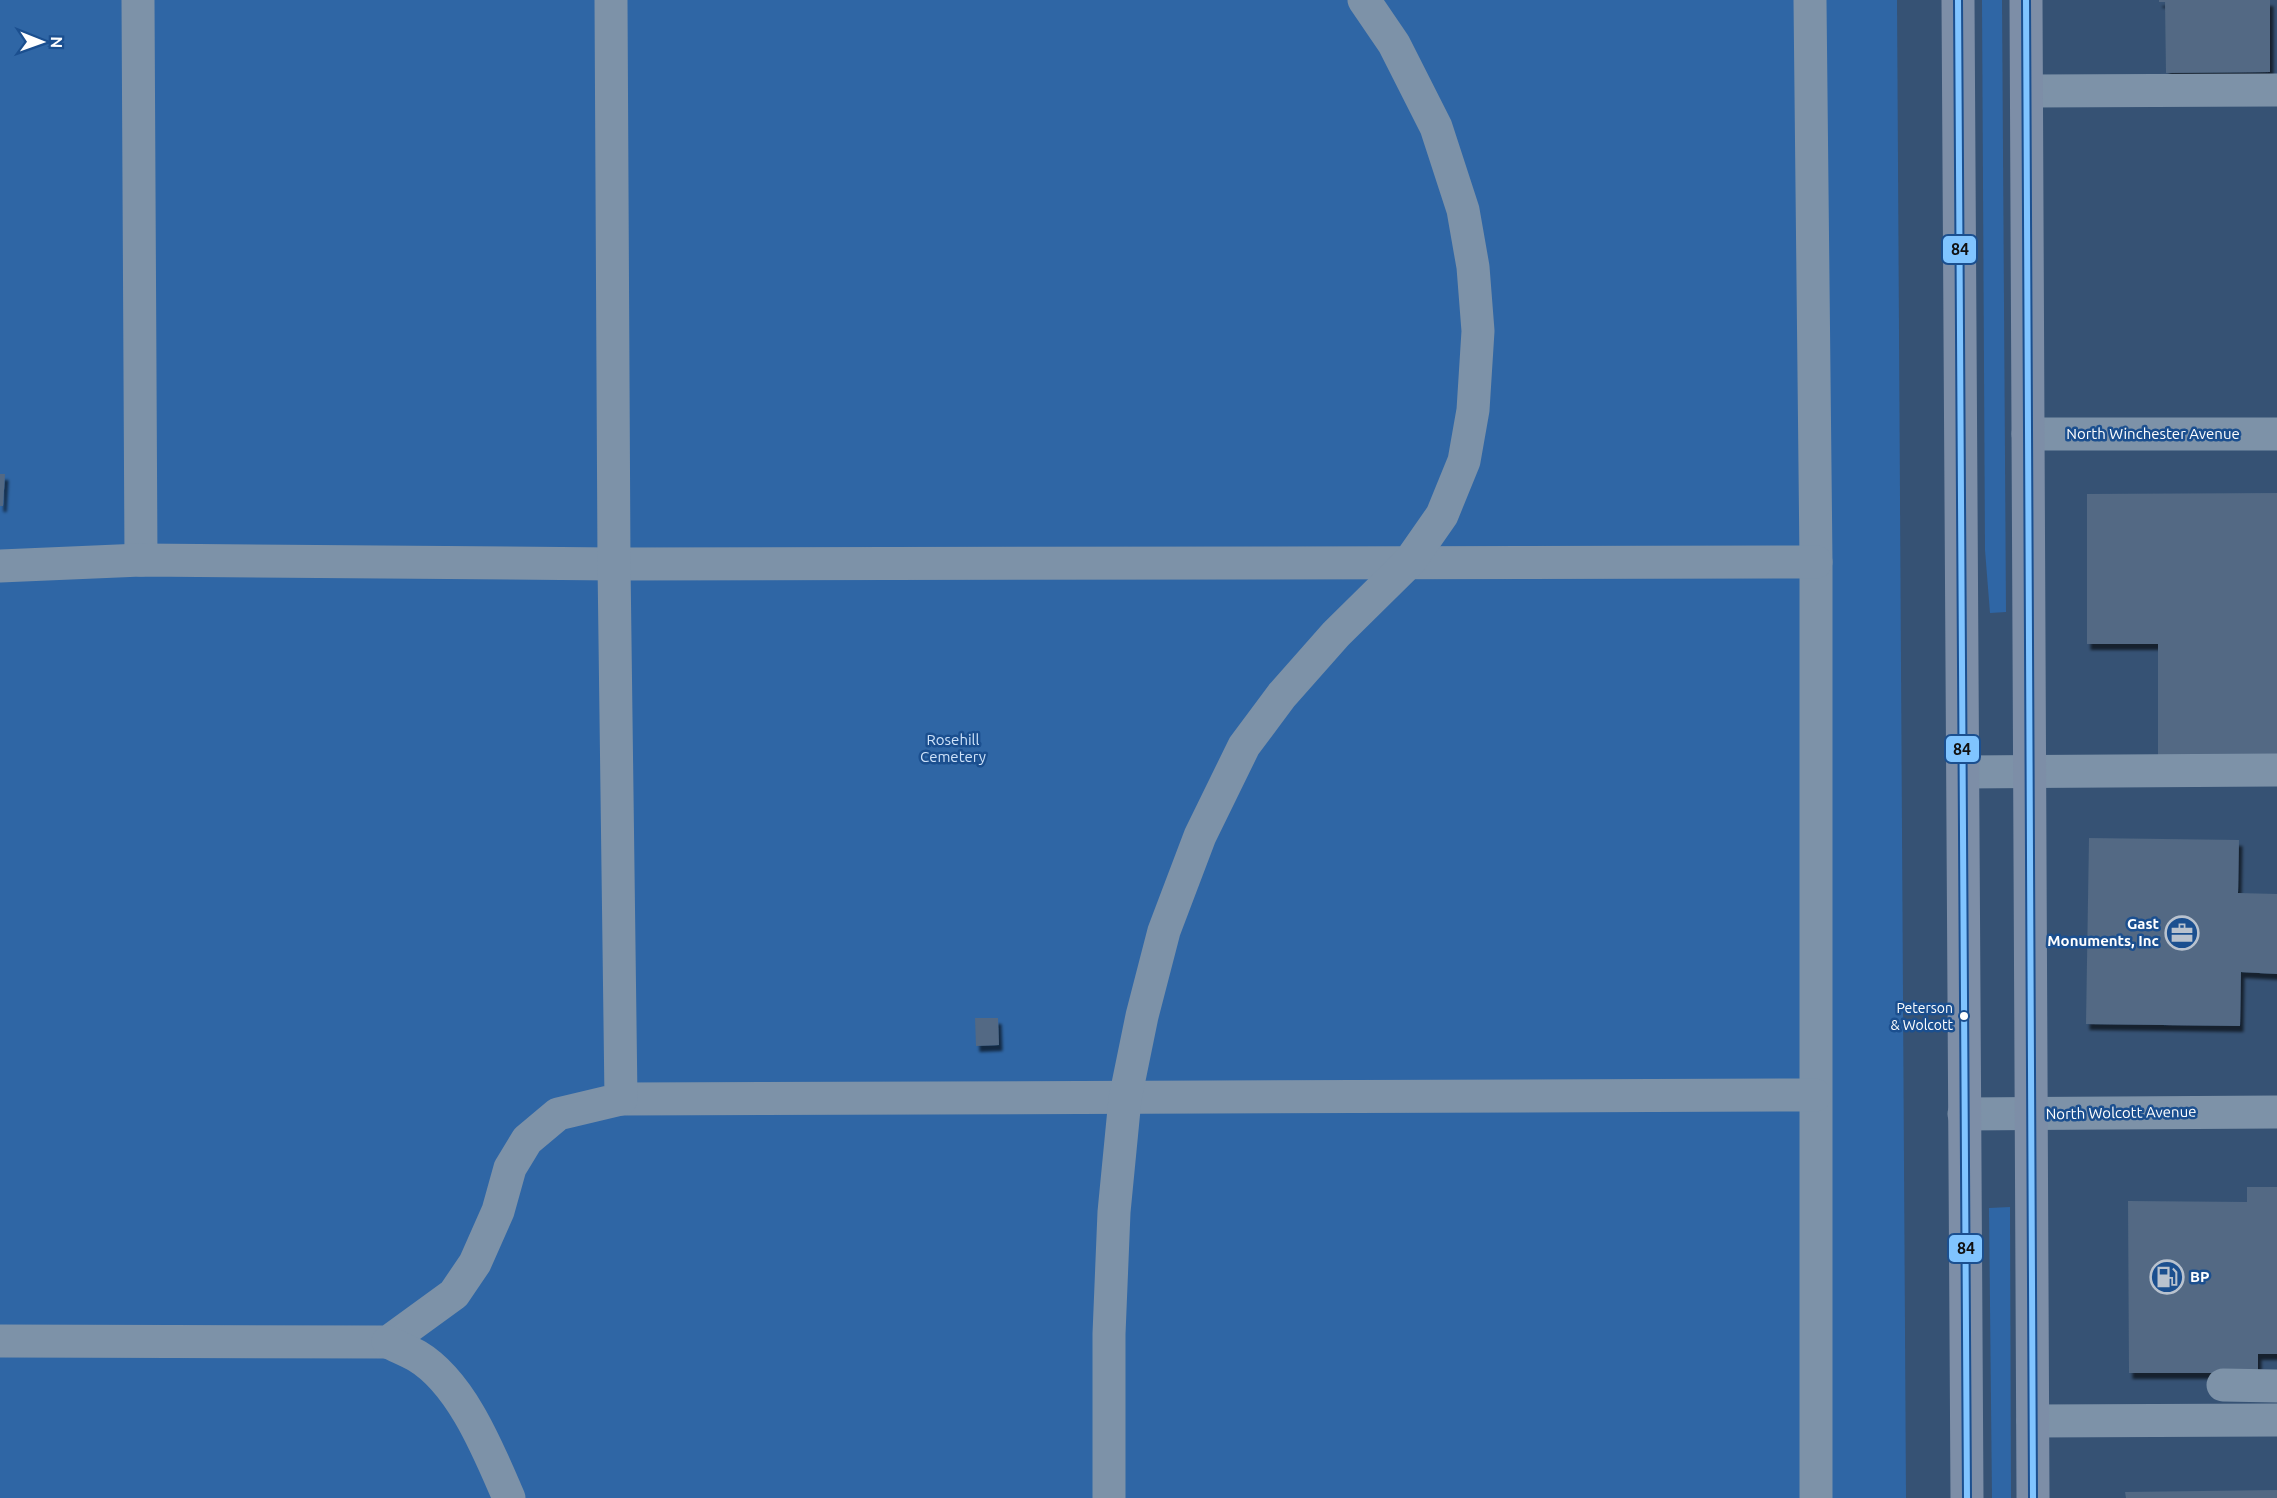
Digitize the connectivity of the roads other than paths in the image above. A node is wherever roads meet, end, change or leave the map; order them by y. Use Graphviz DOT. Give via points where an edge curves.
graph roads {
  1 [pos="138,0"];
  2 [pos="611,0"];
  3 [pos="1364,0"];
  4 [pos="1810,0"];
  5 [pos="1958,0"];
  6 [pos="2026,0"];
  7 [pos="2277,90"];
  8 [pos="2027,91"];
  9 [pos="2028,434"];
  10 [pos="2277,434"];
  11 [pos="141,560"];
  12 [pos="1410,561"];
  13 [pos="1816,562"];
  14 [pos="614,564"];
  15 [pos="0,566"];
  16 [pos="2277,770"];
  17 [pos="2030,771"];
  18 [pos="1964,772"];
  19 [pos="1815,1095"];
  20 [pos="621,1099"];
  21 [pos="1125,1099"];
  22 [pos="2277,1112"];
  23 [pos="1964,1114"];
  24 [pos="2031,1114"];
  25 [pos="0,1341"];
  26 [pos="388,1342"];
  27 [pos="2223,1385"];
  28 [pos="2277,1386"];
  29 [pos="2277,1420"];
  30 [pos="2032,1421"];
  31 [pos="509,1498"];
  32 [pos="1109,1498"];
  33 [pos="1816,1498"];
  34 [pos="1967,1498"];
  35 [pos="2033,1498"];
  1 -- 11 [label="street"];
  2 -- 14 [label="street"];
  3 -- 12 [label="street" via="1394,44 1436,127 1463,210 1474,278 1477,342 1473,410 1464,461 1442,515"];
  4 -- 13 [label="street"];
  5 -- 18 [label="main road"];
  6 -- 8 [label="main road"];
  7 -- 8 [label="street"];
  8 -- 9 [label="main road"];
  9 -- 10 [label="street, North Winchester Avenue"];
  9 -- 17 [label="main road"];
  11 -- 14 [label="street"];
  11 -- 15 [label="street"];
  12 -- 13 [label="street"];
  12 -- 14 [label="street"];
  12 -- 21 [label="street" via="1336,634 1282,695 1244,746 1200,836 1164,931"];
  13 -- 19 [label="street"];
  14 -- 20 [label="street"];
  16 -- 17 [label="street"];
  17 -- 18 [label="street"];
  17 -- 24 [label="main road"];
  18 -- 23 [label="main road"];
  19 -- 21 [label="street"];
  19 -- 33 [label="street"];
  20 -- 21 [label="street"];
  20 -- 26 [label="street" via="558,1114 527,1140 510,1168 498,1211 475,1263 454,1294"];
  21 -- 32 [label="street" via="1114,1212 1109,1334"];
  22 -- 24 [label="street, North Wolcott Avenue"];
  23 -- 24 [label="street, North Wolcott Avenue"];
  23 -- 34 [label="main road"];
  24 -- 30 [label="main road"];
  25 -- 26 [label="street"];
  26 -- 31 [label="street" via="419,1357 444,1380 472,1418"];
  27 -- 28 [label="street"];
  29 -- 30 [label="street"];
  30 -- 35 [label="main road"];
}
